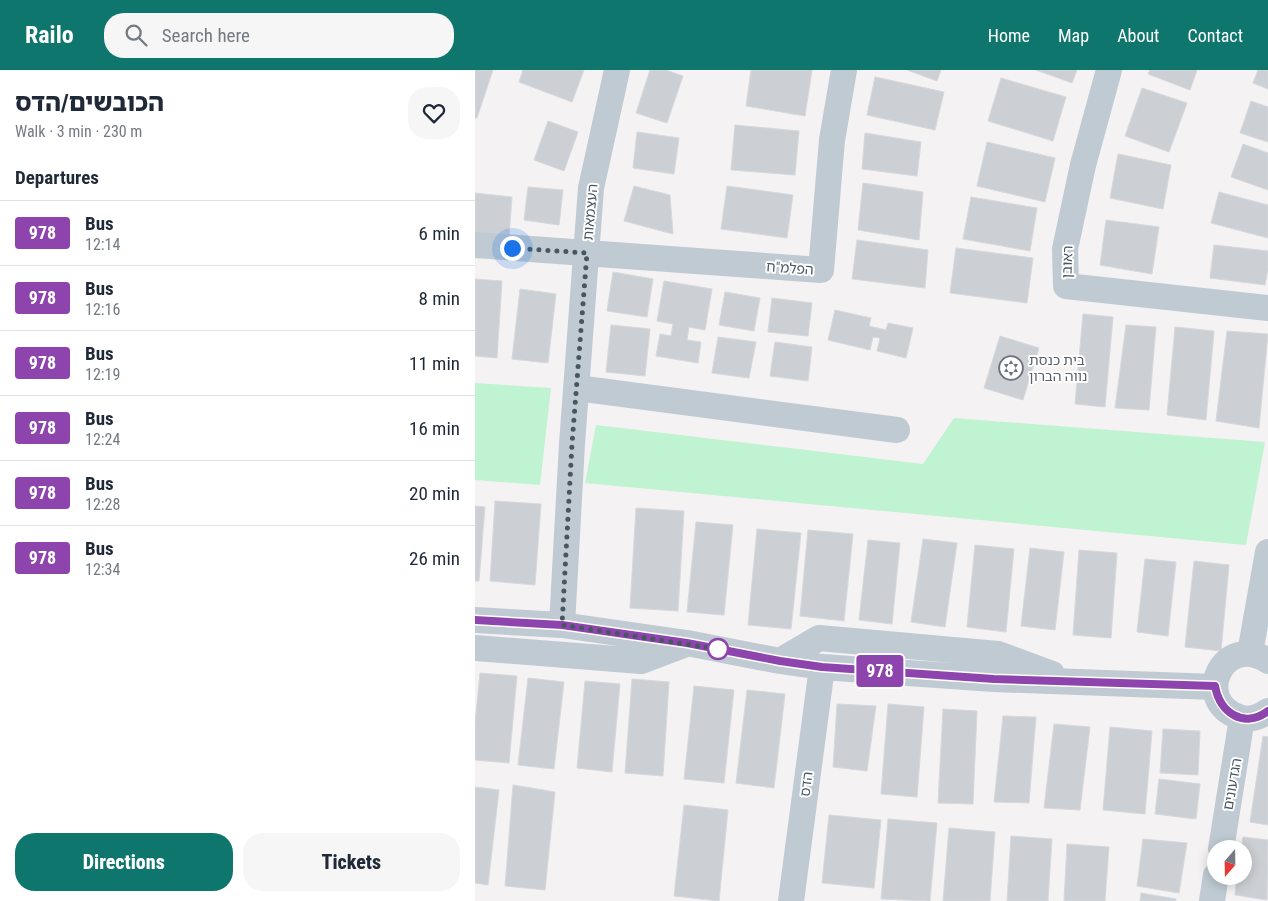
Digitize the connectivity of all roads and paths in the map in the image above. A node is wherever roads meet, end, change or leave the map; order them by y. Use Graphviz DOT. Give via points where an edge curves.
graph roads {
  1 [pos="617,70"];
  2 [pos="844,70"];
  3 [pos="1109,70"];
  4 [pos="475,245"];
  5 [pos="587,253"];
  6 [pos="1268,308"];
  7 [pos="577,388"];
  8 [pos="897,430"];
  9 [pos="1268,552"];
  10 [pos="475,620"];
  11 [pos="562,625"];
  12 [pos="687,643"];
  13 [pos="475,648"];
  14 [pos="1259,657"];
  15 [pos="780,661"];
  16 [pos="822,667"];
  17 [pos="1071,682"];
  18 [pos="1215,686"];
  19 [pos="1268,711"];
  20 [pos="1243,718"];
  21 [pos="1223,840"];
  22 [pos="1214,885"];
  23 [pos="791,901"];
  24 [pos="1212,901"];
  1 -- 5 [label="street, העצמאות" via="591,188"];
  2 -- 5 [label="street, הפלמ\"ח" via="832,140 821,270"];
  3 -- 6 [label="street, ראובן" via="1083,165 1065,249 1066,286"];
  4 -- 5 [label="street"];
  5 -- 7 [label="street, העצמאות"];
  7 -- 8 [label="street"];
  7 -- 11 [label="street, העצמאות"];
  9 -- 14 [label="street"];
  10 -- 11 [label="street"];
  11 -- 12 [label="street"];
  12 -- 13 [label="street" via="641,661"];
  12 -- 15 [label="street"];
  14 -- 18 [label="street" via="1239,654 1225,662 1216,676"];
  15 -- 16 [label="street"];
  15 -- 17 [label="street" via="819,638 998,654"];
  16 -- 17 [label="street"];
  16 -- 23 [label="street, הדס"];
  17 -- 18 [label="street"];
  18 -- 20 [label="street" via="1223,707"];
  19 -- 20 [label="street" via="1253,718"];
  20 -- 21 [label="street, הגדעונים"];
  22 -- 24 [label="street"];
}
